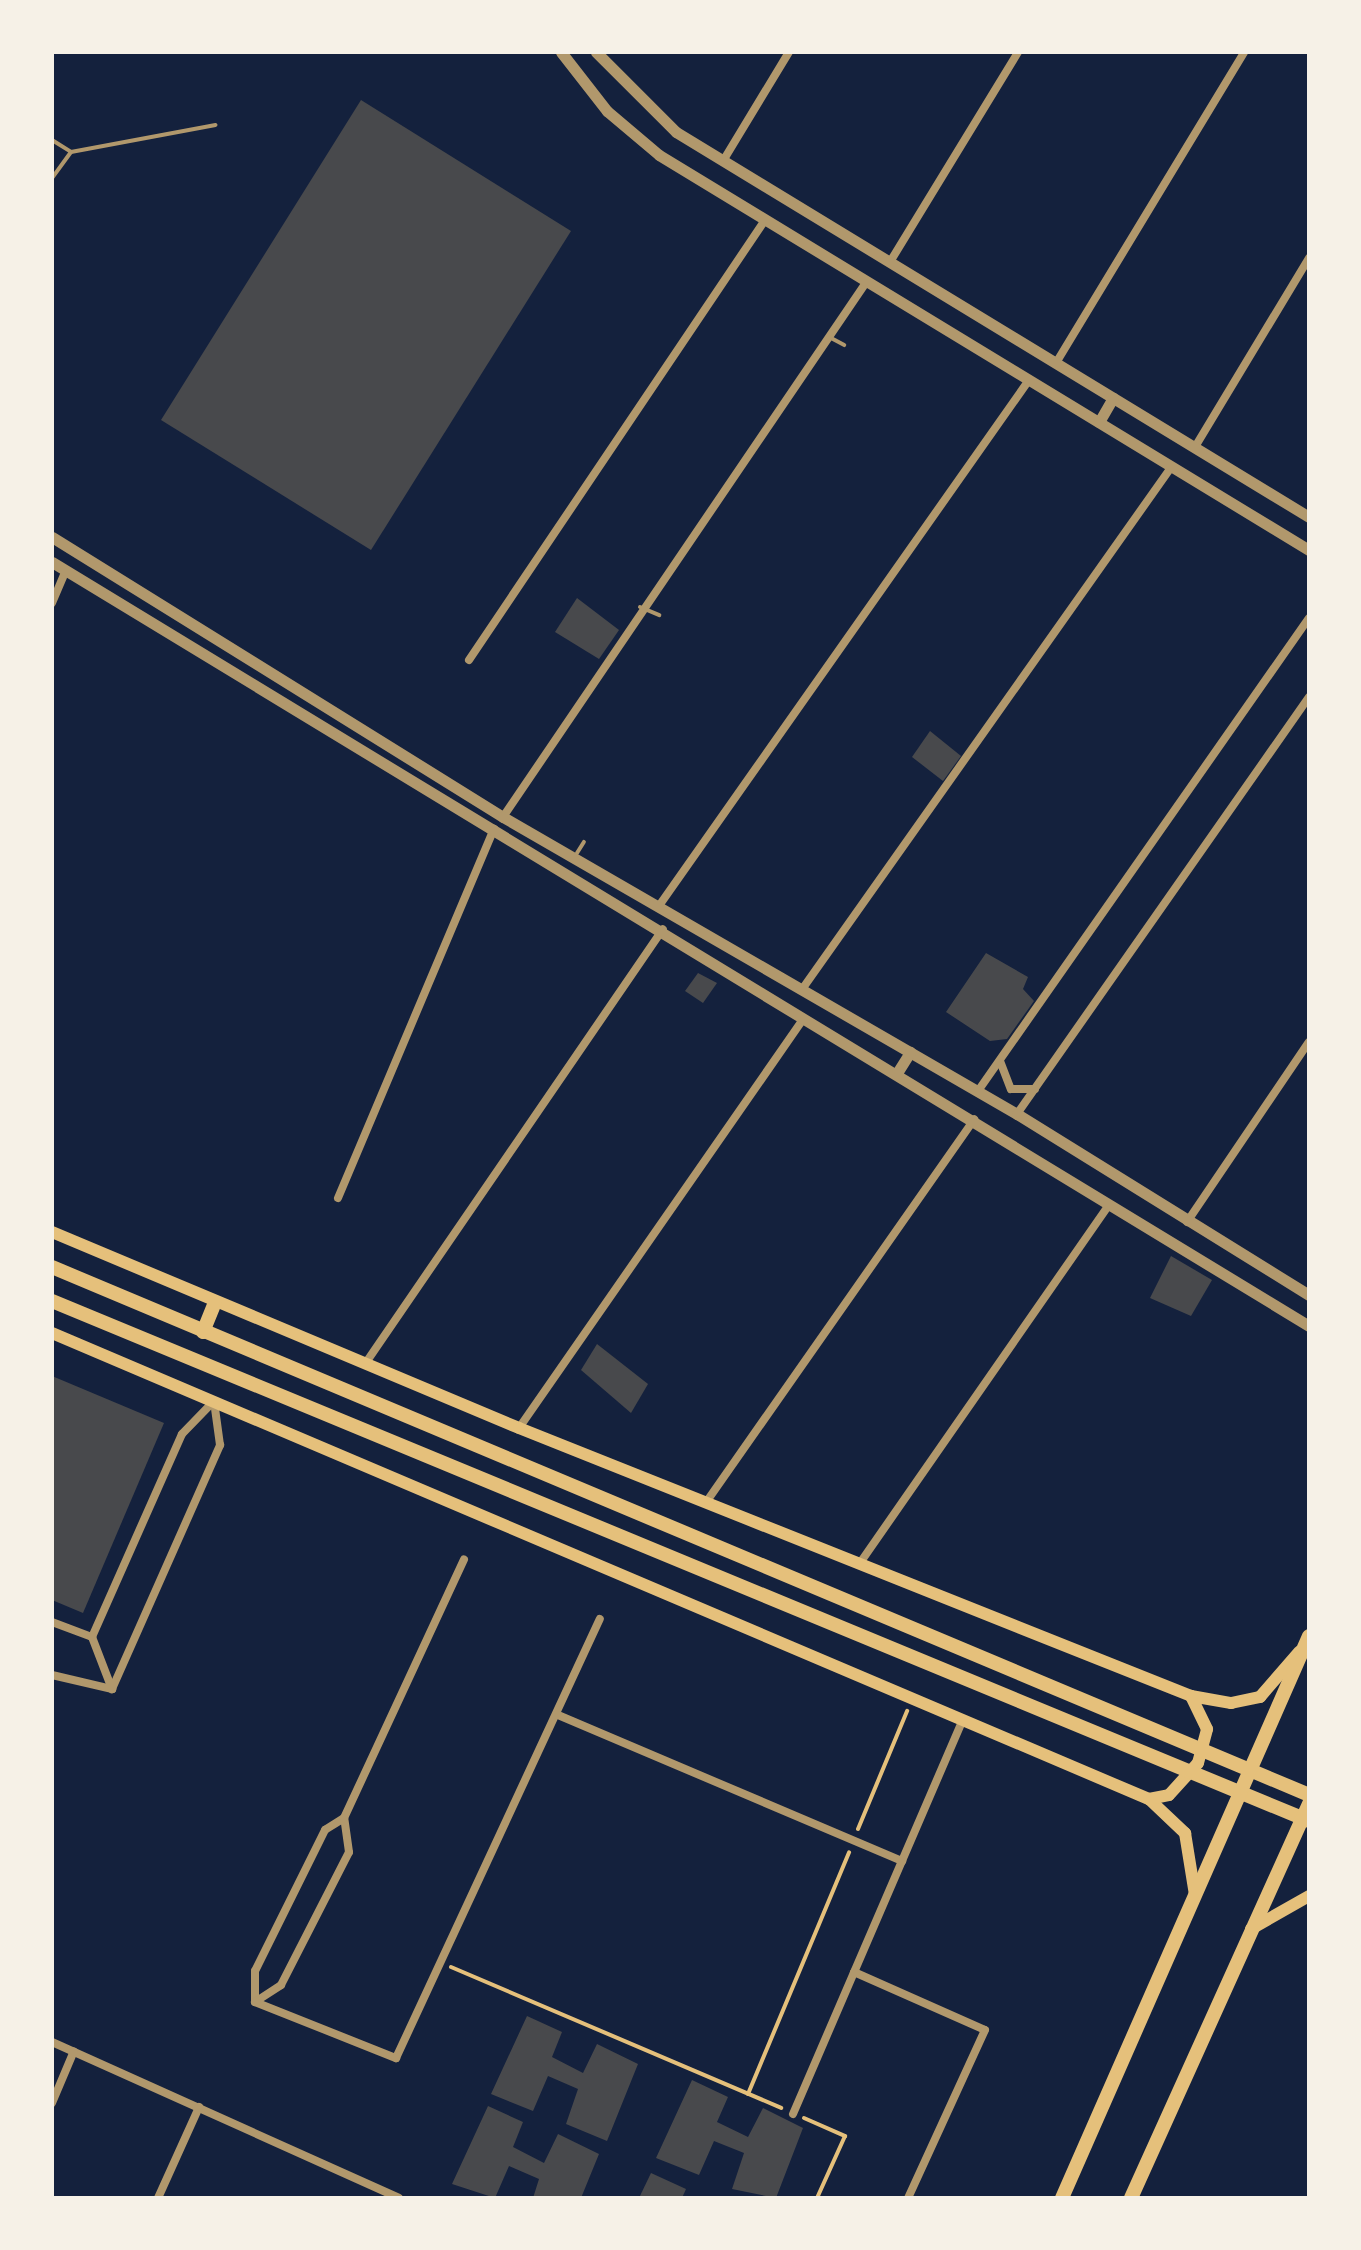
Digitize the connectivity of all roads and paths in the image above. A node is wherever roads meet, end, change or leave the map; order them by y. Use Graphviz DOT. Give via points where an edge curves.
graph roads {
  1 [pos="561,52"];
  2 [pos="596,52"];
  3 [pos="789,52"];
  4 [pos="1018,52"];
  5 [pos="1244,52"];
  6 [pos="215,125"];
  7 [pos="52,140"];
  8 [pos="71,152"];
  9 [pos="723,161"];
  10 [pos="52,178"];
  11 [pos="765,220"];
  12 [pos="1309,258"];
  13 [pos="890,262"];
  14 [pos="867,281"];
  15 [pos="828,337"];
  16 [pos="844,345"];
  17 [pos="1056,363"];
  18 [pos="1029,380"];
  19 [pos="1113,398"];
  20 [pos="1099,422"];
  21 [pos="1195,447"];
  22 [pos="1172,466"];
  23 [pos="1309,517"];
  24 [pos="52,537"];
  25 [pos="1309,550"];
  26 [pos="52,562"];
  27 [pos="66,570"];
  28 [pos="52,603"];
  29 [pos="640,607"];
  30 [pos="659,615"];
  31 [pos="1309,618"];
  32 [pos="469,660"];
  33 [pos="275,675"];
  34 [pos="266,691"];
  35 [pos="1309,697"];
  36 [pos="503,817"];
  37 [pos="494,829"];
  38 [pos="584,842"];
  39 [pos="577,853"];
  40 [pos="661,903"];
  41 [pos="663,929"];
  42 [pos="803,988"];
  43 [pos="803,1019"];
  44 [pos="1309,1042"];
  45 [pos="910,1052"];
  46 [pos="1000,1060"];
  47 [pos="897,1073"];
  48 [pos="1035,1089"];
  49 [pos="978,1091"];
  50 [pos="1017,1114"];
  51 [pos="974,1119"];
  52 [pos="338,1198"];
  53 [pos="1107,1207"];
  54 [pos="1186,1223"];
  55 [pos="52,1232"];
  56 [pos="52,1267"];
  57 [pos="1309,1295"];
  58 [pos="52,1301"];
  59 [pos="215,1302"];
  60 [pos="1309,1326"];
  61 [pos="203,1332"];
  62 [pos="52,1333"];
  63 [pos="365,1364"];
  64 [pos="214,1401"];
  65 [pos="519,1428"];
  66 [pos="707,1501"];
  67 [pos="464,1559"];
  68 [pos="860,1563"];
  69 [pos="600,1619"];
  70 [pos="52,1622"];
  71 [pos="92,1637"];
  72 [pos="1307,1641"];
  73 [pos="52,1675"];
  74 [pos="112,1689"];
  75 [pos="1191,1696"];
  76 [pos="912,1698"];
  77 [pos="558,1715"];
  78 [pos="963,1719"];
  79 [pos="1309,1795"];
  80 [pos="1149,1799"];
  81 [pos="1309,1803"];
  82 [pos="344,1818"];
  83 [pos="1309,1821"];
  84 [pos="854,1839"];
  85 [pos="902,1861"];
  86 [pos="1309,1896"];
  87 [pos="1196,1897"];
  88 [pos="1251,1929"];
  89 [pos="440,1962"];
  90 [pos="854,1972"];
  91 [pos="255,2002"];
  92 [pos="52,2042"];
  93 [pos="74,2051"];
  94 [pos="748,2094"];
  95 [pos="52,2103"];
  96 [pos="199,2107"];
  97 [pos="793,2114"];
  98 [pos="383,2194"];
  99 [pos="1067,2194"];
  100 [pos="1130,2196"];
  101 [pos="158,2198"];
  102 [pos="399,2198"];
  103 [pos="817,2198"];
  104 [pos="908,2198"];
  1 -- 11 [label="street" via="607,111 659,155"];
  2 -- 9 [label="street" via="628,91"];
  3 -- 9 [label="street"];
  4 -- 13 [label="street"];
  5 -- 17 [label="street"];
  6 -- 8 [label="lane"];
  7 -- 8 [label="lane"];
  8 -- 10 [label="lane"];
  9 -- 13 [label="street"];
  11 -- 14 [label="street"];
  11 -- 32 [label="street"];
  12 -- 21 [label="street"];
  13 -- 17 [label="street"];
  14 -- 15 [label="street"];
  14 -- 18 [label="street"];
  15 -- 16 [label="lane"];
  15 -- 29 [label="street"];
  17 -- 19 [label="street"];
  18 -- 20 [label="street"];
  18 -- 40 [label="street"];
  19 -- 20 [label="street"];
  19 -- 21 [label="street"];
  20 -- 22 [label="street"];
  21 -- 23 [label="street"];
  22 -- 25 [label="street"];
  22 -- 42 [label="street"];
  24 -- 33 [label="street"];
  26 -- 27 [label="street"];
  27 -- 28 [label="street"];
  27 -- 34 [label="street"];
  29 -- 30 [label="lane"];
  29 -- 36 [label="street"];
  31 -- 46 [label="street"];
  33 -- 34 [label="street"];
  33 -- 36 [label="street"];
  34 -- 37 [label="street"];
  35 -- 48 [label="street"];
  36 -- 39 [label="street"];
  37 -- 41 [label="street"];
  37 -- 52 [label="street"];
  38 -- 39 [label="lane"];
  39 -- 40 [label="street"];
  40 -- 42 [label="street"];
  41 -- 43 [label="street"];
  41 -- 63 [label="street"];
  42 -- 45 [label="street"];
  43 -- 47 [label="street"];
  43 -- 65 [label="street"];
  44 -- 54 [label="street"];
  45 -- 47 [label="street"];
  45 -- 49 [label="street"];
  46 -- 48 [label="street" via="1011,1089"];
  46 -- 49 [label="street"];
  47 -- 51 [label="street"];
  48 -- 50 [label="street"];
  49 -- 50 [label="street"];
  50 -- 54 [label="street"];
  51 -- 53 [label="street"];
  51 -- 66 [label="street"];
  53 -- 60 [label="street"];
  53 -- 68 [label="street"];
  54 -- 57 [label="street"];
  55 -- 59 [label="main road"];
  56 -- 61 [label="main road"];
  58 -- 83 [label="main road" via="546,1511"];
  59 -- 61 [label="main road"];
  59 -- 63 [label="main road"];
  61 -- 79 [label="main road"];
  62 -- 64 [label="main road"];
  63 -- 65 [label="main road"];
  64 -- 71 [label="street" via="182,1434"];
  64 -- 74 [label="street" via="220,1445"];
  64 -- 76 [label="main road"];
  65 -- 66 [label="main road"];
  66 -- 68 [label="main road"];
  67 -- 82 [label="street"];
  68 -- 75 [label="main road"];
  69 -- 77 [label="street"];
  70 -- 71 [label="street"];
  71 -- 74 [label="street"];
  72 -- 75 [label="main road" via="1260,1697 1231,1703"];
  72 -- 87 [label="main road"];
  73 -- 74 [label="street"];
  75 -- 80 [label="main road" via="1207,1729 1198,1763 1169,1795"];
  76 -- 78 [label="main road"];
  76 -- 84 [label="path"];
  77 -- 84 [label="street"];
  77 -- 89 [label="street"];
  78 -- 80 [label="main road"];
  78 -- 85 [label="street"];
  80 -- 87 [label="main road" via="1185,1833"];
  81 -- 88 [label="main road"];
  82 -- 91 [label="street" via="325,1830 255,1971"];
  82 -- 91 [label="street" via="349,1852 281,1985"];
  84 -- 85 [label="street"];
  84 -- 94 [label="path"];
  85 -- 90 [label="street"];
  86 -- 88 [label="main road"];
  87 -- 99 [label="main road"];
  88 -- 100 [label="main road"];
  89 -- 91 [label="street" via="396,2058"];
  89 -- 94 [label="path"];
  90 -- 97 [label="street"];
  90 -- 104 [label="street" via="985,2030"];
  92 -- 93 [label="street"];
  93 -- 95 [label="street"];
  93 -- 96 [label="street"];
  94 -- 97 [label="path"];
  96 -- 98 [label="street"];
  96 -- 101 [label="street"];
  97 -- 103 [label="path" via="845,2136"];
  98 -- 102 [label="street"];
}
